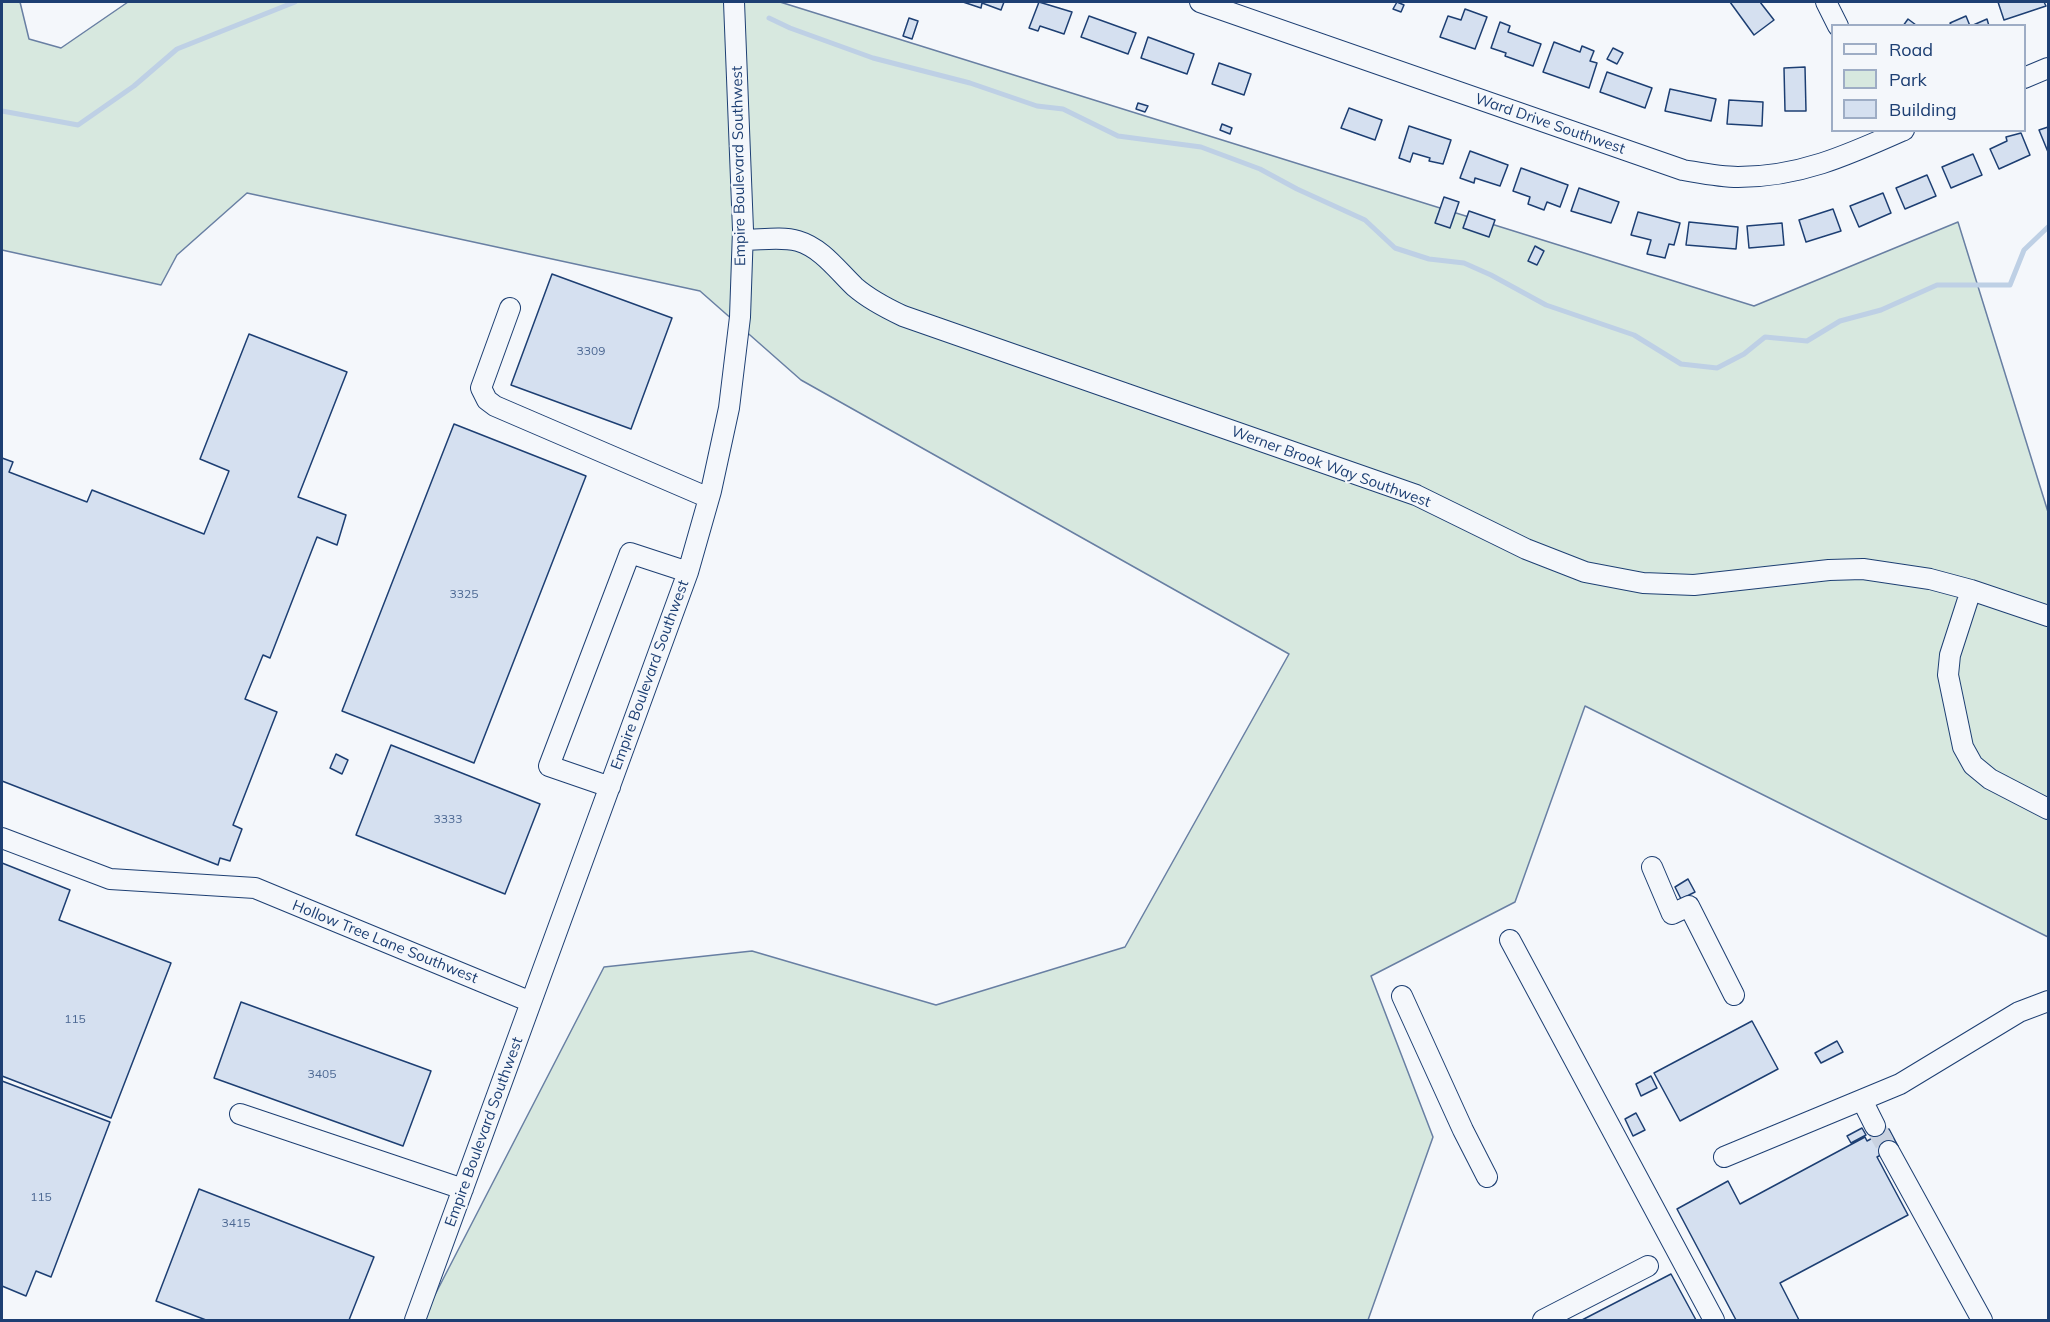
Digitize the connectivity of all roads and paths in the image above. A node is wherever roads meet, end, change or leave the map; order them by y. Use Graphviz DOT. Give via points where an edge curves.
graph roads {
  1 [pos="734,2"];
  2 [pos="1200,2"];
  3 [pos="1826,2"];
  4 [pos="1837,24"];
  5 [pos="2049,68"];
  6 [pos="2026,78"];
  7 [pos="1891,133"];
  8 [pos="743,240"];
  9 [pos="510,308"];
  10 [pos="709,498"];
  11 [pos="688,572"];
  12 [pos="1971,590"];
  13 [pos="2049,616"];
  14 [pos="610,787"];
  15 [pos="2049,809"];
  16 [pos="2,838"];
  17 [pos="1652,867"];
  18 [pos="1510,940"];
  19 [pos="1734,995"];
  20 [pos="1402,996"];
  21 [pos="2049,1001"];
  22 [pos="531,1002"];
  23 [pos="1862,1100"];
  24 [pos="240,1114"];
  25 [pos="1875,1126"];
  26 [pos="1889,1151"];
  27 [pos="1724,1157"];
  28 [pos="1487,1178"];
  29 [pos="463,1189"];
  30 [pos="1648,1266"];
  31 [pos="415,1320"];
  32 [pos="1543,1320"];
  33 [pos="1714,1320"];
  34 [pos="1982,1320"];
  1 -- 8 [label="street, Empire Boulevard Southwest"];
  2 -- 7 [label="street, Ward Drive Southwest" via="1683,171 1736,177 1785,174 1828,163"];
  3 -- 4 [label="street"];
  5 -- 6 [label="street"];
  8 -- 10 [label="street, Empire Boulevard Southwest" via="740,317 729,408"];
  8 -- 12 [label="street, Werner Brook Way Southwest" via="783,238 800,242 818,250 879,305 903,316 1416,495 1526,549 1586,572 1643,583 1694,585 1863,569"];
  9 -- 10 [label="street" via="481,388 487,399 495,406"];
  10 -- 11 [label="street, Empire Boulevard Southwest"];
  11 -- 14 [label="street, Empire Boulevard Southwest"];
  11 -- 14 [label="street" via="630,553 549,766"];
  12 -- 13 [label="street, Werner Brook Way Southwest"];
  12 -- 15 [label="street" via="1950,655 1948,675 1963,747 1973,765 1990,779"];
  14 -- 22 [label="street, Empire Boulevard Southwest"];
  16 -- 22 [label="street, Hollow Tree Lane Southwest" via="110,879 255,888"];
  17 -- 19 [label="street" via="1672,914 1689,906"];
  18 -- 33 [label="street"];
  20 -- 28 [label="street"];
  21 -- 23 [label="street" via="2019,1012 1900,1084"];
  22 -- 29 [label="street, Empire Boulevard Southwest"];
  23 -- 25 [label="street"];
  23 -- 27 [label="street"];
  24 -- 29 [label="street"];
  26 -- 34 [label="street"];
  29 -- 31 [label="street, Empire Boulevard Southwest"];
  30 -- 32 [label="street"];
}
